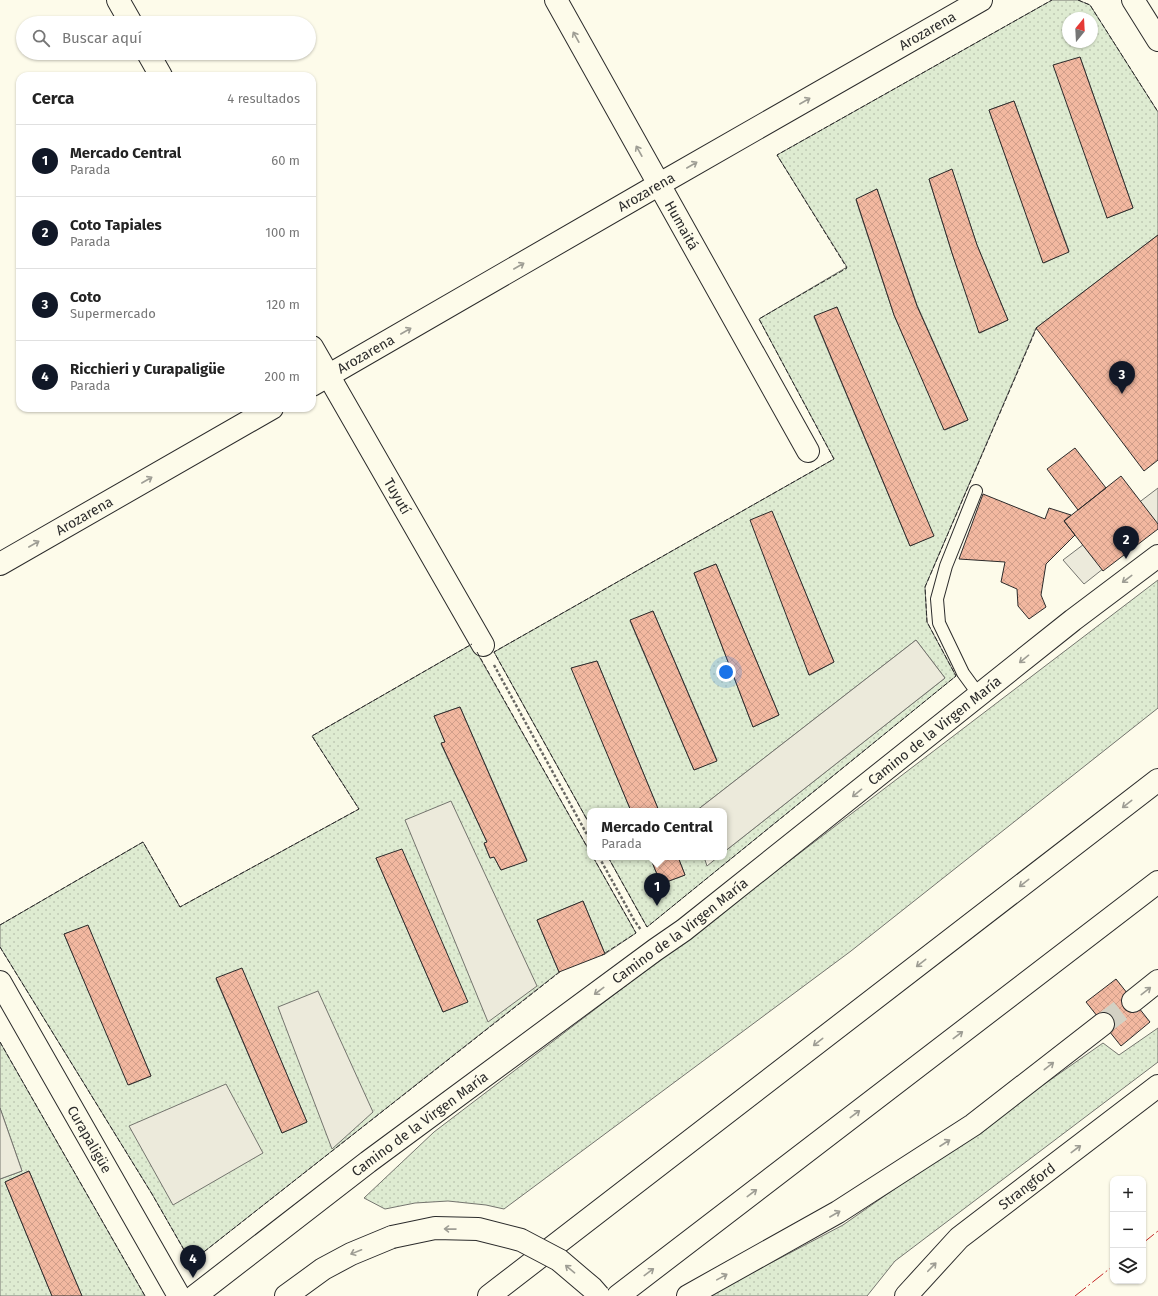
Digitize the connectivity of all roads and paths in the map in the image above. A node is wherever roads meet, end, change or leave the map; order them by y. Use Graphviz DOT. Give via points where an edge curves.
graph roads {
  1 [pos="118,0"];
  2 [pos="556,0"];
  3 [pos="981,0"];
  4 [pos="1133,0"];
  5 [pos="127,16"];
  6 [pos="1158,40"];
  7 [pos="152,60"];
  8 [pos="159,72"];
  9 [pos="658,185"];
  10 [pos="316,364"];
  11 [pos="320,381"];
  12 [pos="265,412"];
  13 [pos="808,451"];
  14 [pos="976,491"];
  15 [pos="1158,556"];
  16 [pos="0,564"];
  17 [pos="483,646"];
  18 [pos="979,695"];
  19 [pos="1158,780"];
  20 [pos="587,835"];
  21 [pos="601,860"];
  22 [pos="1158,882"];
  23 [pos="655,950"];
  24 [pos="1158,981"];
  25 [pos="0,982"];
  26 [pos="1133,1000"];
  27 [pos="1103,1024"];
  28 [pos="1158,1086"];
  29 [pos="178,1296"];
  30 [pos="195,1296"];
  31 [pos="286,1296"];
  32 [pos="488,1296"];
  33 [pos="599,1296"];
  34 [pos="618,1296"];
  35 [pos="688,1296"];
  36 [pos="906,1296"];
  1 -- 5 [label="main road"];
  9 -- 2 [label="main road, Humaitá, one-way"];
  9 -- 3 [label="main road, Arozarena, one-way"];
  4 -- 6 [label="main road"];
  7 -- 8 [label="main road"];
  11 -- 9 [label="main road, Arozarena, one-way"];
  9 -- 13 [label="main road, Humaitá"];
  10 -- 11 [label="main road, Tuyutí"];
  11 -- 17 [label="main road, Tuyutí"];
  16 -- 12 [label="main road, Arozarena, one-way"];
  14 -- 18 [label="lane" via="946,566 937,599 939,623 963,673"];
  15 -- 18 [label="main road, Camino de la Virgen María, one-way"];
  17 -- 20 [label="path"];
  18 -- 23 [label="main road, Camino de la Virgen María, one-way" via="684,930"];
  19 -- 32 [label="main road, one-way"];
  21 -- 23 [label="path" via="634,920"];
  34 -- 22 [label="main road, one-way"];
  23 -- 30 [label="main road, Camino de la Virgen María, one-way" via="368,1162"];
  26 -- 24 [label="main road, one-way"];
  25 -- 29 [label="main road, Curapaligüe"];
  35 -- 27 [label="main road, one-way" via="838,1212 973,1125"];
  36 -- 28 [label="main road, Strangford, one-way" via="959,1238"];
  33 -- 31 [label="main road, one-way, bridge" via="559,1260 520,1240 478,1229 435,1228 392,1237 351,1254 330,1265"];
}
